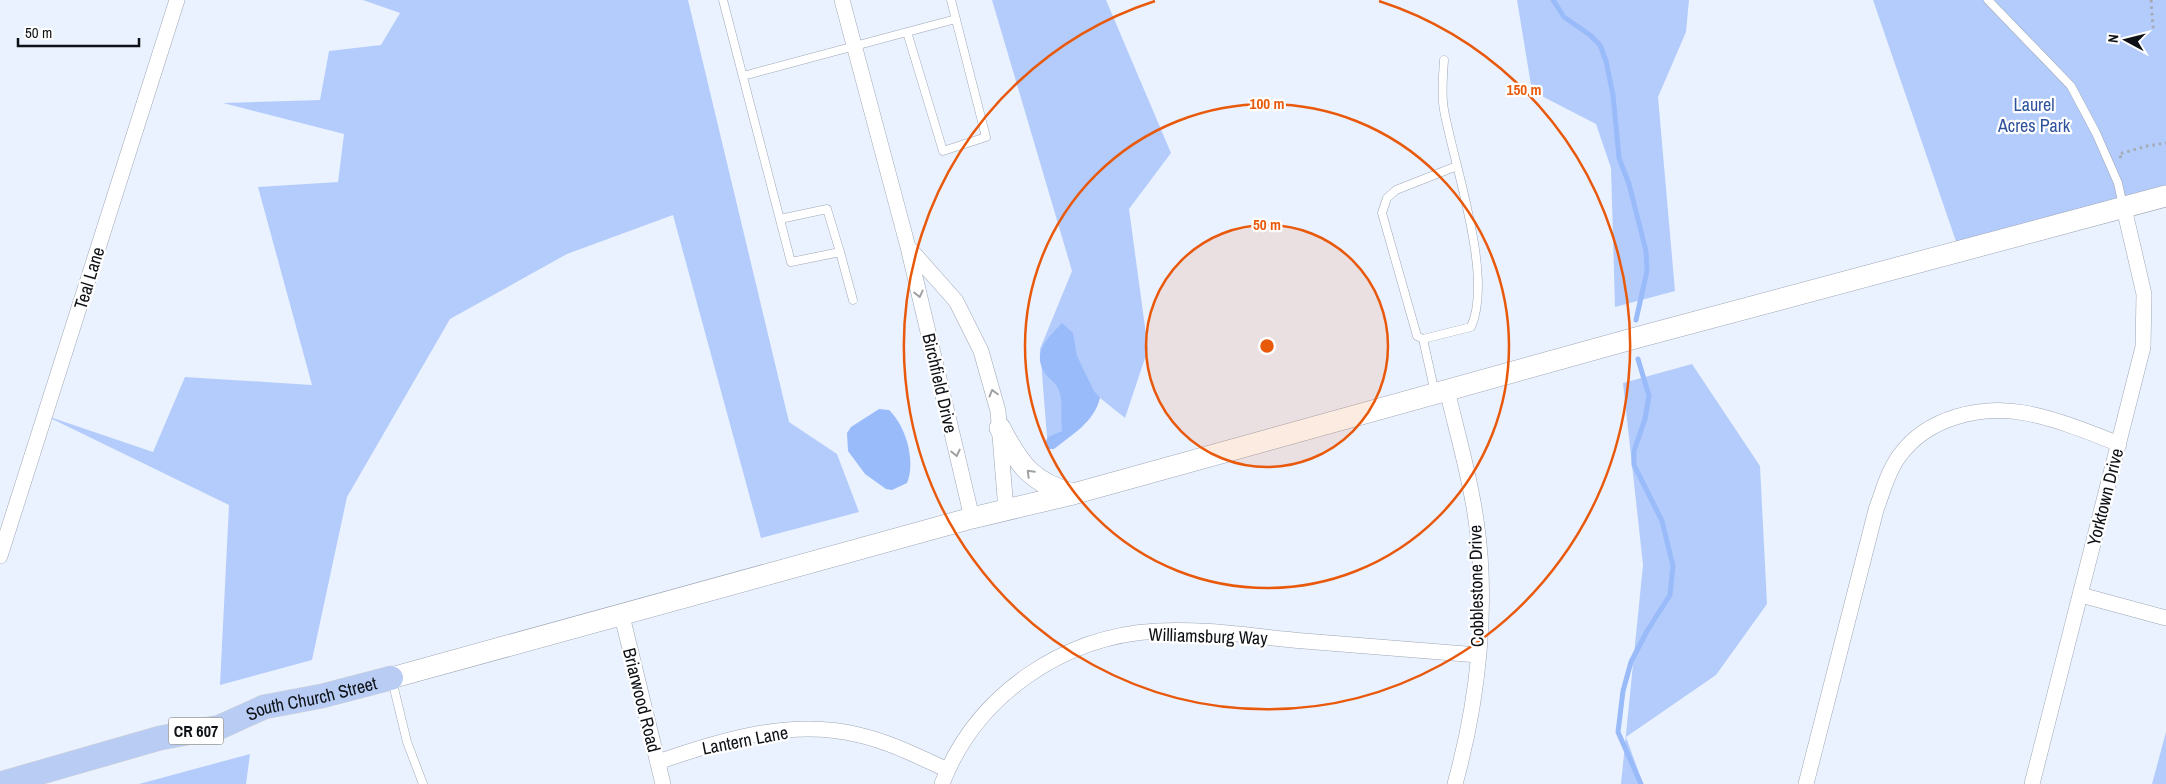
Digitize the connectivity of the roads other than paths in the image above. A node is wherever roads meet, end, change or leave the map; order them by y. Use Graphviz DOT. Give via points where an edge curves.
graph roads {
  1 [pos="177,0"];
  2 [pos="723,0"];
  3 [pos="842,0"];
  4 [pos="951,0"];
  5 [pos="1988,0"];
  6 [pos="956,19"];
  7 [pos="907,32"];
  8 [pos="854,45"];
  9 [pos="1444,60"];
  10 [pos="743,76"];
  11 [pos="1457,166"];
  12 [pos="2166,196"];
  13 [pos="2124,208"];
  14 [pos="780,219"];
  15 [pos="908,247"];
  16 [pos="840,252"];
  17 [pos="853,300"];
  18 [pos="1423,338"];
  19 [pos="1441,391"];
  20 [pos="1000,428"];
  21 [pos="2119,444"];
  22 [pos="1073,494"];
  23 [pos="1006,510"];
  24 [pos="972,518"];
  25 [pos="0,556"];
  26 [pos="2081,595"];
  27 [pos="622,616"];
  28 [pos="2166,618"];
  29 [pos="1478,655"];
  30 [pos="391,678"];
  31 [pos="658,762"];
  32 [pos="948,770"];
  33 [pos="0,784"];
  34 [pos="423,784"];
  35 [pos="663,784"];
  36 [pos="942,784"];
  37 [pos="1455,784"];
  38 [pos="1806,784"];
  39 [pos="2032,784"];
  1 -- 25 [label="street, Teal Lane"];
  2 -- 10 [label="lane"];
  3 -- 8 [label="street, Birchfield Drive"];
  4 -- 6 [label="lane"];
  5 -- 13 [label="lane" via="2070,86 2118,183"];
  6 -- 7 [label="lane"];
  6 -- 7 [label="lane" via="986,137 943,151"];
  7 -- 8 [label="lane"];
  8 -- 10 [label="lane"];
  8 -- 15 [label="street, Birchfield Drive"];
  9 -- 11 [label="lane" via="1443,108"];
  10 -- 14 [label="lane"];
  11 -- 18 [label="lane" via="1476,261 1478,284 1474,320 1471,327"];
  11 -- 18 [label="lane" via="1396,190 1384,204 1382,212 1417,336"];
  12 -- 13 [label="main road"];
  13 -- 19 [label="main road"];
  13 -- 21 [label="street, Yorktown Drive" via="2145,311 2139,367"];
  14 -- 16 [label="lane" via="827,208"];
  14 -- 16 [label="lane" via="791,262"];
  20 -- 15 [label="street, Birchfield Drive, one-way" via="981,351 973,334 956,301"];
  15 -- 24 [label="street, Birchfield Drive, one-way"];
  16 -- 17 [label="lane"];
  18 -- 19 [label="lane"];
  19 -- 22 [label="main road"];
  19 -- 29 [label="street, Cobblestone Drive" via="1468,476 1476,520 1480,589"];
  22 -- 20 [label="main road, one-way" via="1054,489 1034,478 1015,457"];
  20 -- 23 [label="street, Birchfield Drive"];
  21 -- 26 [label="street, Yorktown Drive"];
  21 -- 38 [label="street" via="2024,413 2000,412 1963,414 1945,420 1914,440 1890,471 1876,510"];
  22 -- 23 [label="main road"];
  23 -- 24 [label="main road"];
  24 -- 27 [label="main road"];
  26 -- 28 [label="street"];
  26 -- 39 [label="street, Yorktown Drive"];
  27 -- 30 [label="main road"];
  27 -- 31 [label="street, Briarwood Road"];
  29 -- 32 [label="street, Williamsburg Way" via="1209,632 1159,631 1111,638 1065,654 1024,677 976,724"];
  29 -- 37 [label="street, Cobblestone Drive" via="1472,710"];
  30 -- 33 [label="main road, South Church Street / CR 607" via="264,707 220,727 160,738"];
  30 -- 34 [label="lane" via="407,742"];
  31 -- 32 [label="street, Lantern Lane" via="777,730 819,729 875,739"];
  31 -- 35 [label="street, Briarwood Road"];
  32 -- 36 [label="street, Williamsburg Way"];
}
